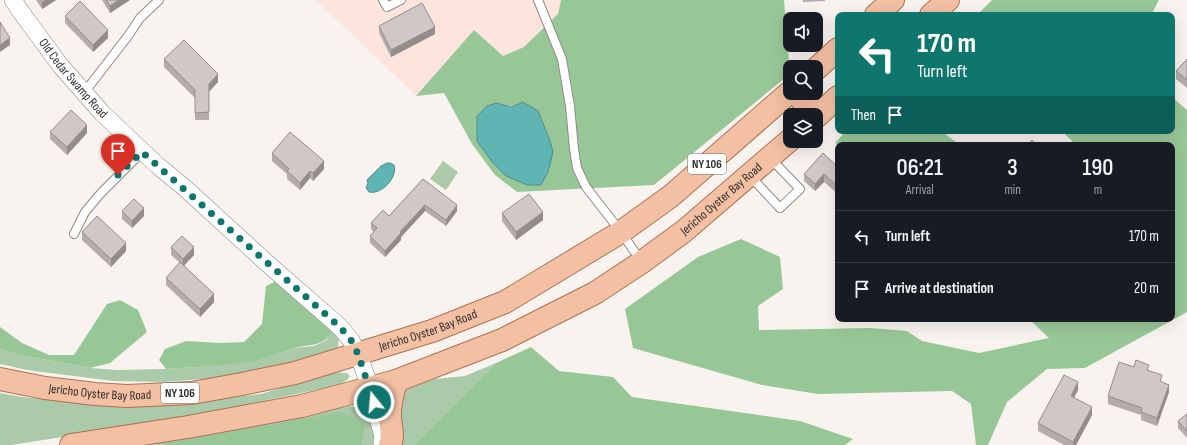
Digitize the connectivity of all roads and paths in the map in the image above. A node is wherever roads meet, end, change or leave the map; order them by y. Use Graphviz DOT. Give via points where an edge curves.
graph roads {
  1 [pos="13,0"];
  2 [pos="159,0"];
  3 [pos="383,0"];
  4 [pos="401,0"];
  5 [pos="538,0"];
  6 [pos="893,0"];
  7 [pos="948,0"];
  8 [pos="879,12"];
  9 [pos="934,12"];
  10 [pos="835,52"];
  11 [pos="823,63"];
  12 [pos="84,93"];
  13 [pos="783,98"];
  14 [pos="801,100"];
  15 [pos="835,100"];
  16 [pos="809,108"];
  17 [pos="823,110"];
  18 [pos="783,146"];
  19 [pos="142,152"];
  20 [pos="770,157"];
  21 [pos="750,175"];
  22 [pos="621,232"];
  23 [pos="74,234"];
  24 [pos="642,262"];
  25 [pos="358,354"];
  26 [pos="0,379"];
  27 [pos="396,381"];
  28 [pos="371,389"];
  29 [pos="71,445"];
  30 [pos="382,445"];
  31 [pos="390,445"];
  1 -- 12 [label="street, Old Cedar Swamp Road" via="60,65"];
  2 -- 12 [label="lane" via="140,18"];
  3 -- 4 [label="lane" via="387,7"];
  5 -- 22 [label="lane" via="562,59 577,168 586,187"];
  6 -- 8 [label="main road"];
  7 -- 9 [label="main road"];
  10 -- 11 [label="main road"];
  12 -- 19 [label="street, Old Cedar Swamp Road"];
  13 -- 22 [label="main road, Jericho Oyster Bay Road / NY 106" via="671,196"];
  14 -- 16 [label="main road"];
  15 -- 17 [label="main road"];
  18 -- 20 [label="main road, Jericho Oyster Bay Road / NY 106"];
  19 -- 23 [label="lane" via="85,212"];
  19 -- 25 [label="street, Old Cedar Swamp Road" via="340,327"];
  20 -- 21 [label="main road, Jericho Oyster Bay Road / NY 106"];
  20 -- 21 [label="lane" via="800,190 780,208"];
  21 -- 24 [label="main road, Jericho Oyster Bay Road / NY 106" via="683,232"];
  22 -- 24 [label="lane"];
  22 -- 25 [label="main road, Jericho Oyster Bay Road / NY 106" via="505,302 432,332"];
  24 -- 27 [label="main road, Jericho Oyster Bay Road / NY 106" via="595,293 502,340"];
  25 -- 26 [label="main road, Jericho Oyster Bay Road / NY 106" via="294,372 192,393 127,396 95,394"];
  25 -- 28 [label="street, Old Cedar Swamp Road"];
  27 -- 28 [label="main road, Jericho Oyster Bay Road / NY 106"];
  27 -- 31 [label="main road" via="390,402 393,438"];
  28 -- 29 [label="main road, Jericho Oyster Bay Road / NY 106" via="302,406"];
  28 -- 30 [label="street" via="383,437"];
}
